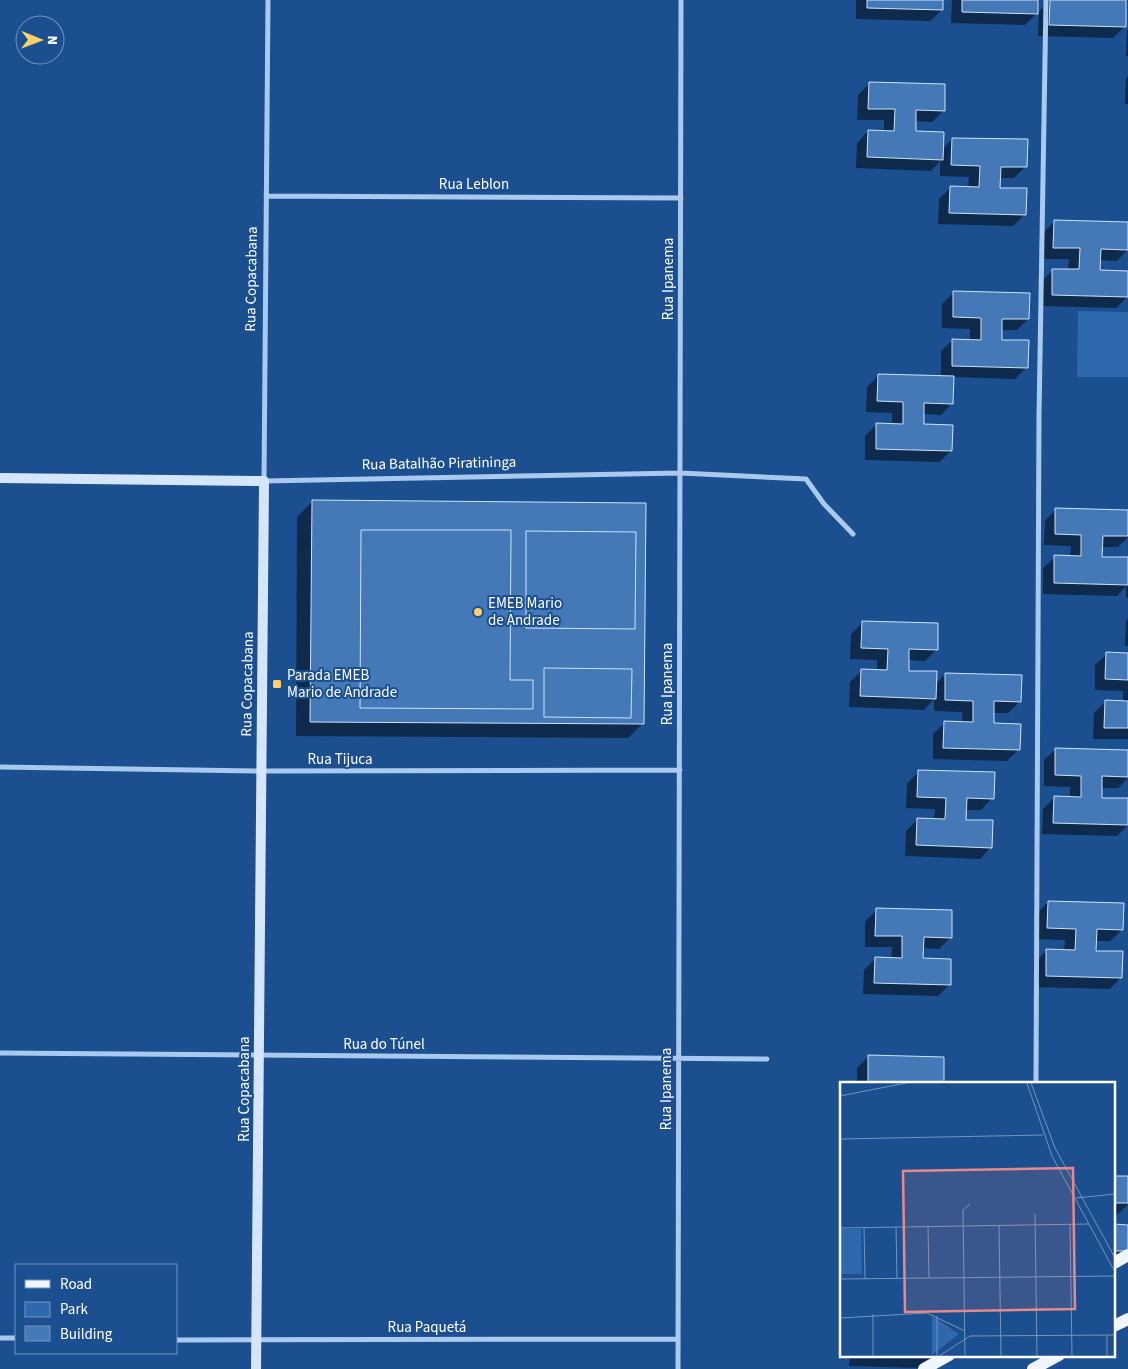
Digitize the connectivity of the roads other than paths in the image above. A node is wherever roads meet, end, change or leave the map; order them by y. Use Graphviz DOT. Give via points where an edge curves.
graph roads {
  1 [pos="268,0"];
  2 [pos="682,0"];
  3 [pos="1046,0"];
  4 [pos="266,196"];
  5 [pos="681,198"];
  6 [pos="680,473"];
  7 [pos="0,478"];
  8 [pos="264,481"];
  9 [pos="853,534"];
  10 [pos="0,767"];
  11 [pos="680,770"];
  12 [pos="261,771"];
  13 [pos="0,1053"];
  14 [pos="259,1055"];
  15 [pos="679,1058"];
  16 [pos="768,1059"];
  17 [pos="1036,1082"];
  18 [pos="1128,1255"];
  19 [pos="1116,1262"];
  20 [pos="1128,1319"];
  21 [pos="1116,1325"];
  22 [pos="0,1338"];
  23 [pos="15,1338"];
  24 [pos="678,1339"];
  25 [pos="178,1340"];
  26 [pos="257,1340"];
  27 [pos="947,1356"];
  28 [pos="1057,1356"];
  29 [pos="256,1369"];
  30 [pos="678,1369"];
  31 [pos="924,1369"];
  32 [pos="1033,1369"];
  1 -- 4 [label="street, Rua Copacabana"];
  2 -- 5 [label="street, Rua Ipanema"];
  3 -- 17 [label="street" via="1039,426"];
  4 -- 5 [label="street, Rua Leblon"];
  4 -- 8 [label="street, Rua Copacabana"];
  5 -- 6 [label="street, Rua Ipanema"];
  6 -- 8 [label="street, Rua Batalhão Piratininga"];
  6 -- 9 [label="street, Rua Batalhão Piratininga" via="806,479 824,504"];
  6 -- 11 [label="street, Rua Ipanema"];
  7 -- 8 [label="street, Rua Batalhão Piratininga"];
  8 -- 12 [label="street, Rua Copacabana"];
  10 -- 12 [label="street, Rua Tijuca"];
  11 -- 12 [label="street, Rua Tijuca"];
  11 -- 15 [label="street, Rua Ipanema"];
  12 -- 14 [label="street, Rua Copacabana"];
  13 -- 14 [label="street, Rua do Túnel"];
  14 -- 15 [label="street, Rua do Túnel"];
  14 -- 26 [label="street, Rua Copacabana"];
  15 -- 16 [label="street, Rua do Túnel"];
  15 -- 24 [label="street, Rua Ipanema"];
  18 -- 19 [label="main road"];
  20 -- 21 [label="main road"];
  22 -- 23 [label="street"];
  24 -- 26 [label="street, Rua Paquetá"];
  24 -- 30 [label="street, Rua Ipanema"];
  25 -- 26 [label="street, Rua Paquetá"];
  26 -- 29 [label="street, Rua Copacabana"];
  27 -- 31 [label="main road"];
  28 -- 32 [label="main road"];
}
